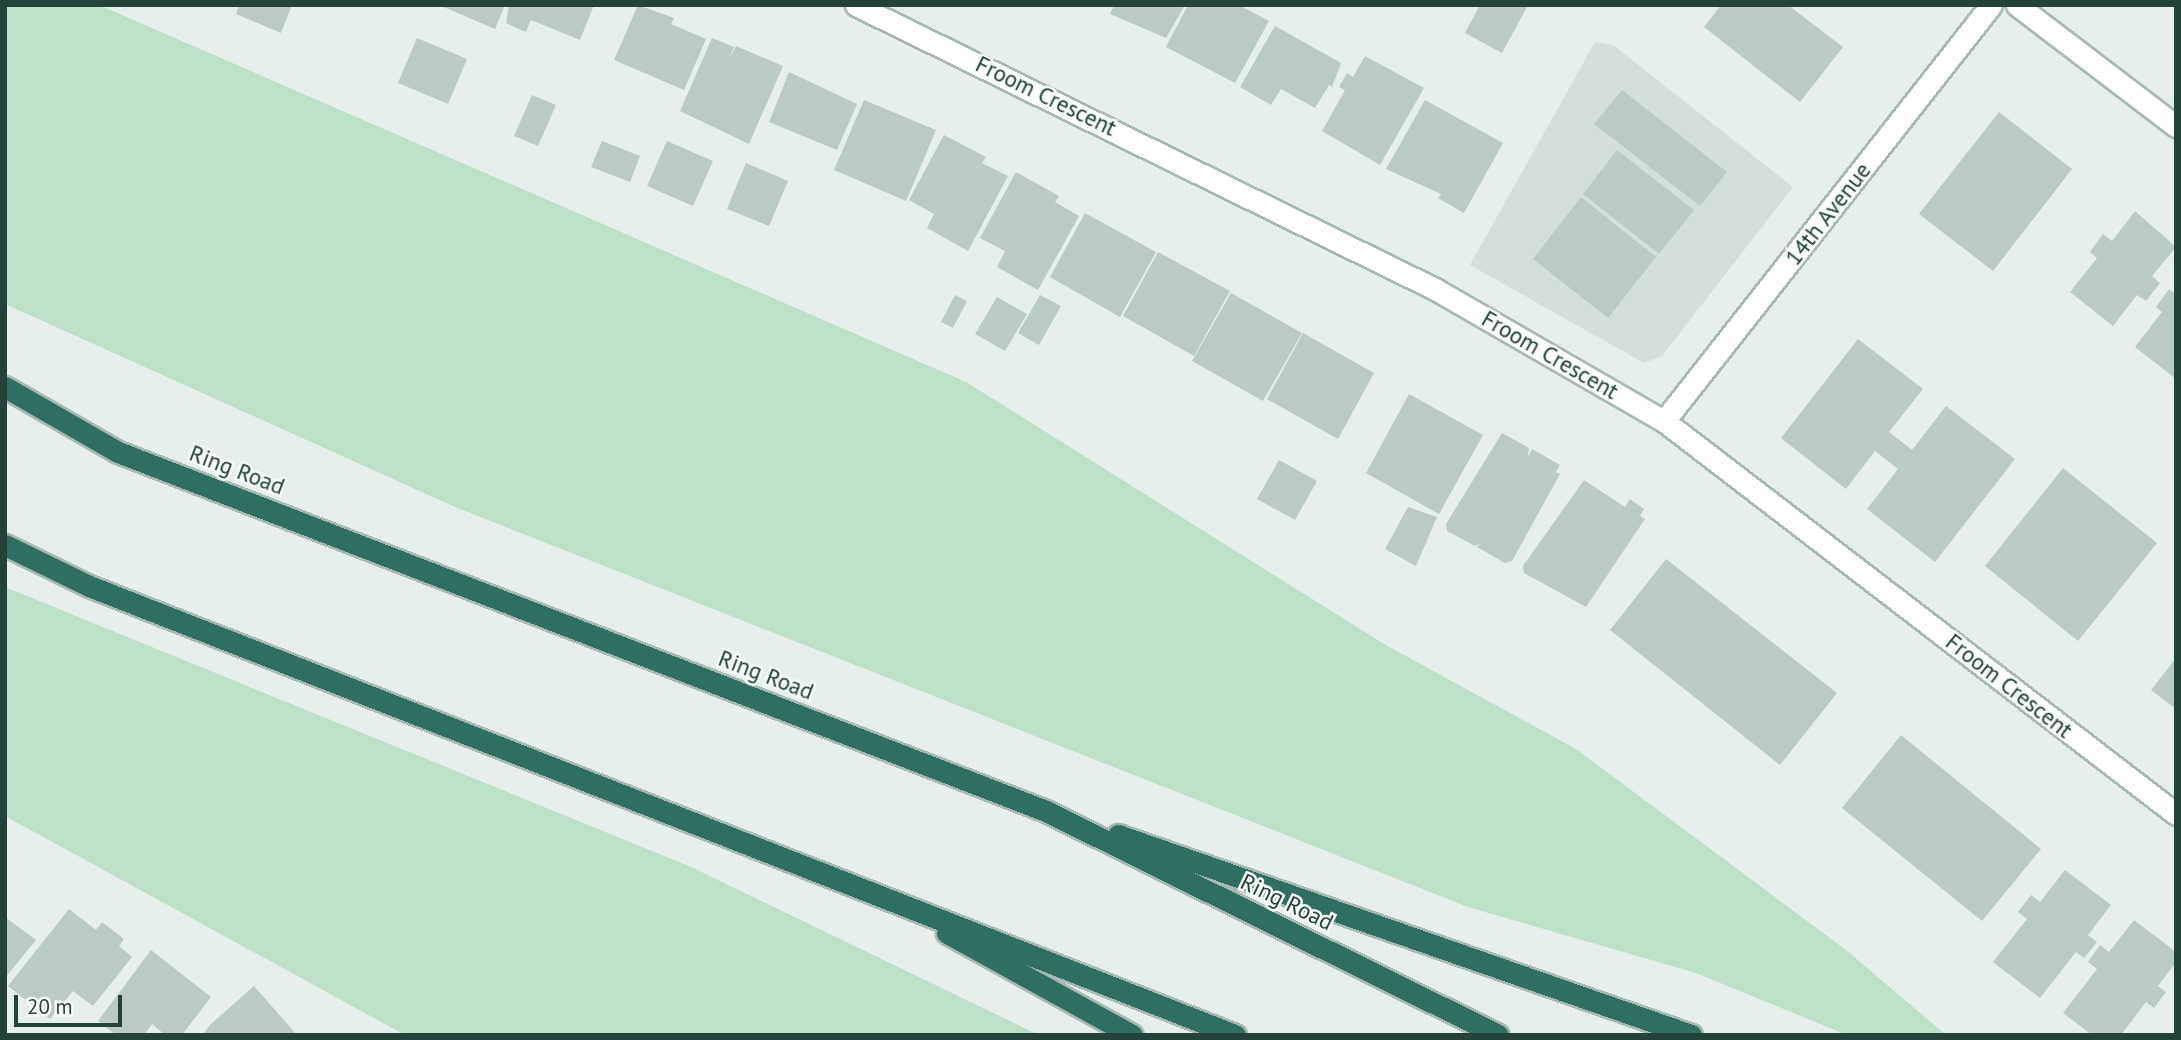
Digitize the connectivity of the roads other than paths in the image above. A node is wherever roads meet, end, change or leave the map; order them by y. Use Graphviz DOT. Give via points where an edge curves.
graph roads {
  1 [pos="856,5"];
  2 [pos="1991,5"];
  3 [pos="2017,5"];
  4 [pos="2176,126"];
  5 [pos="5,387"];
  6 [pos="1664,421"];
  7 [pos="5,545"];
  8 [pos="1046,811"];
  9 [pos="2176,814"];
  10 [pos="869,890"];
  11 [pos="1132,1035"];
  12 [pos="1235,1035"];
  13 [pos="1498,1035"];
  14 [pos="1691,1035"];
  1 -- 6 [label="street, Froom Crescent" via="1435,289"];
  2 -- 6 [label="street, 14th Avenue"];
  3 -- 4 [label="street"];
  5 -- 8 [label="highway, Ring Road" via="118,452"];
  6 -- 9 [label="street, Froom Crescent"];
  7 -- 10 [label="highway" via="89,586"];
  8 -- 13 [label="highway, Ring Road"];
  8 -- 14 [label="highway"];
  10 -- 11 [label="highway"];
  10 -- 12 [label="highway"];
}
